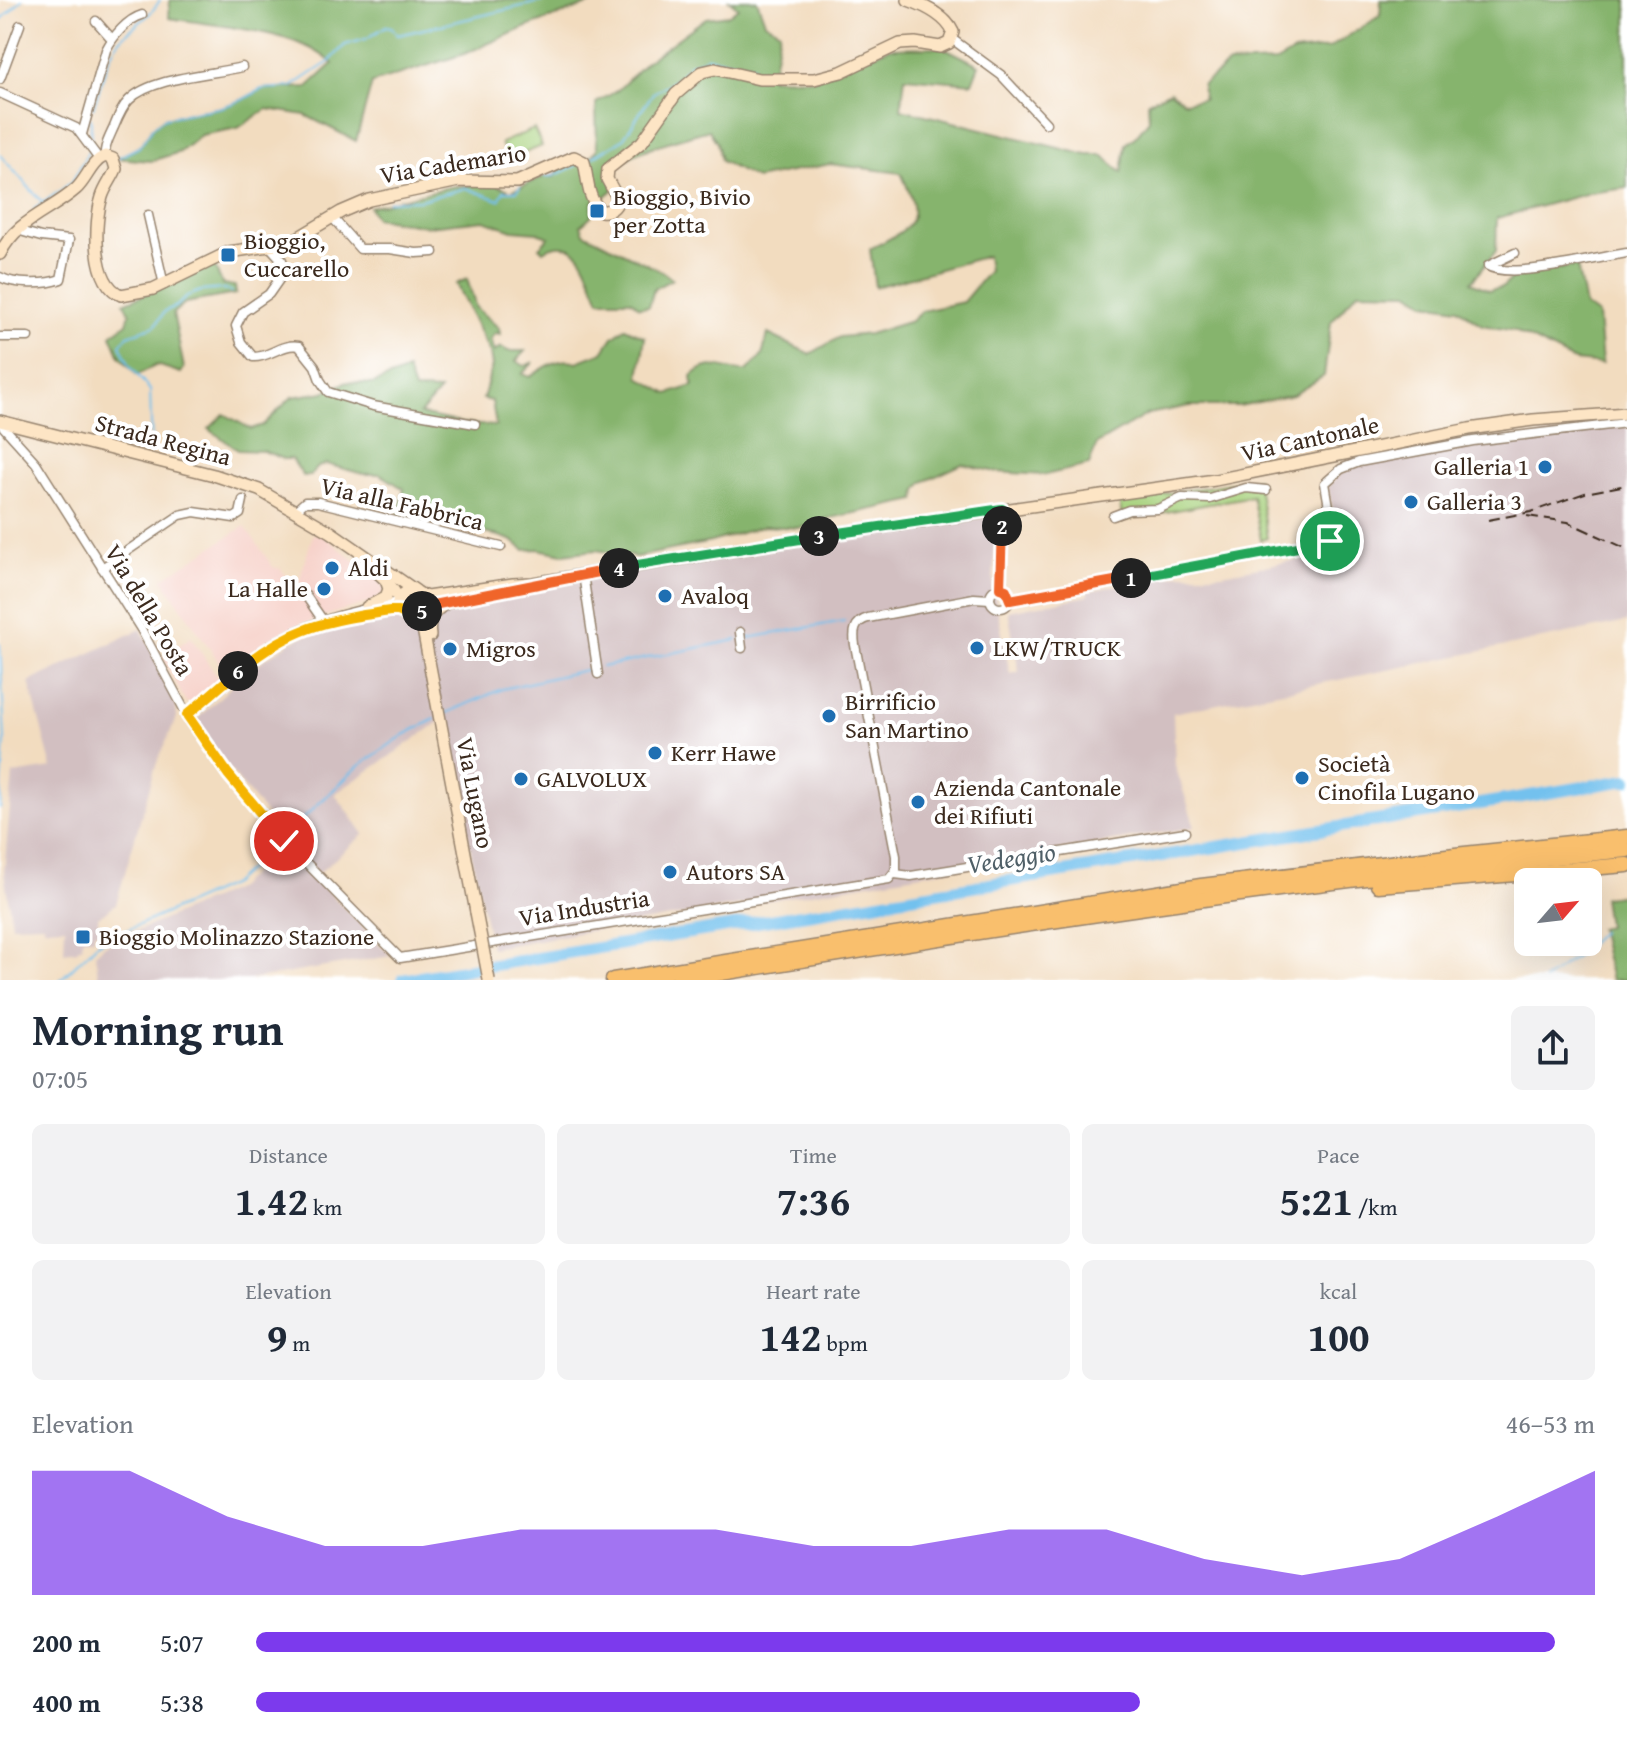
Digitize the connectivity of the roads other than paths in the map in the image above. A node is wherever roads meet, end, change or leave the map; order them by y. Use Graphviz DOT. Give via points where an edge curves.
graph roads {
  1 [pos="908,0"];
  2 [pos="142,15"];
  3 [pos="96,21"];
  4 [pos="20,25"];
  5 [pos="112,39"];
  6 [pos="952,39"];
  7 [pos="242,67"];
  8 [pos="0,79"];
  9 [pos="0,93"];
  10 [pos="1046,123"];
  11 [pos="82,134"];
  12 [pos="96,152"];
  13 [pos="148,215"];
  14 [pos="332,217"];
  15 [pos="17,230"];
  16 [pos="271,248"];
  17 [pos="434,252"];
  18 [pos="1515,253"];
  19 [pos="1627,253"];
  20 [pos="0,254"];
  21 [pos="0,277"];
  22 [pos="164,285"];
  23 [pos="0,337"];
  24 [pos="28,337"];
  25 [pos="1627,413"];
  26 [pos="1627,423"];
  27 [pos="2,424"];
  28 [pos="475,424"];
  29 [pos="1266,490"];
  30 [pos="243,500"];
  31 [pos="1002,509"];
  32 [pos="296,510"];
  33 [pos="1113,516"];
  34 [pos="308,518"];
  35 [pos="331,532"];
  36 [pos="501,547"];
  37 [pos="102,568"];
  38 [pos="583,574"];
  39 [pos="382,576"];
  40 [pos="533,583"];
  41 [pos="486,588"];
  42 [pos="1000,588"];
  43 [pos="418,592"];
  44 [pos="306,596"];
  45 [pos="990,599"];
  46 [pos="1010,600"];
  47 [pos="451,601"];
  48 [pos="367,607"];
  49 [pos="409,609"];
  50 [pos="328,621"];
  51 [pos="598,674"];
  52 [pos="435,692"];
  53 [pos="187,715"];
  54 [pos="438,718"];
  55 [pos="1627,830"];
  56 [pos="1185,832"];
  57 [pos="1627,837"];
  58 [pos="1627,850"];
  59 [pos="1455,855"];
  60 [pos="1627,865"];
  61 [pos="895,874"];
  62 [pos="1234,894"];
  63 [pos="489,980"];
  64 [pos="613,980"];
  65 [pos="680,980"];
  1 -- 6 [label="main road" via="948,23"];
  2 -- 5 [label="street"];
  3 -- 5 [label="street"];
  4 -- 8 [label="street"];
  5 -- 11 [label="street"];
  6 -- 10 [label="street" via="1001,75"];
  6 -- 14 [label="main road, Via Cademario" via="943,47 894,45 841,72 814,79 759,79 715,69 699,74 676,94 638,146 608,169 607,179 618,199 610,211 595,206 585,165 577,156 517,182 448,183 369,200"];
  7 -- 12 [label="street" via="154,85 134,96 104,149"];
  9 -- 11 [label="street"];
  11 -- 12 [label="street"];
  12 -- 15 [label="main road" via="78,187"];
  12 -- 22 [label="main road, Via Cademario" via="113,159 116,166 100,211 104,279 121,295"];
  13 -- 22 [label="street"];
  14 -- 16 [label="main road, Via Cademario" via="296,240"];
  14 -- 17 [label="street" via="360,249"];
  15 -- 20 [label="main road"];
  15 -- 21 [label="street" via="69,240 59,280"];
  16 -- 22 [label="main road, Via Cademario" via="229,252"];
  16 -- 28 [label="street" via="285,271 269,294 243,312 236,326 253,357 299,346 324,387 337,396"];
  18 -- 19 [label="street" via="1488,266 1497,271 1540,269"];
  23 -- 24 [label="street"];
  25 -- 31 [label="main road, Via Cantonale" via="1483,427 1215,480"];
  26 -- 46 [label="street" via="1473,441 1359,462 1326,482 1334,536 1328,542"];
  27 -- 32 [label="main road, Strada Regina" via="242,483"];
  27 -- 37 [label="street, Via della Posta" via="36,463"];
  29 -- 33 [label="street" via="1182,498 1158,509"];
  30 -- 37 [label="street" via="234,518 194,512 175,517"];
  31 -- 38 [label="main road"];
  31 -- 42 [label="street"];
  32 -- 34 [label="main road, Strada Regina"];
  32 -- 36 [label="street, Via alla Fabbrica" via="305,502 318,502"];
  34 -- 35 [label="main road, Strada Regina"];
  34 -- 39 [label="main road, Strada Regina"];
  35 -- 41 [label="main road" via="424,589"];
  35 -- 43 [label="main road, Strada Regina"];
  37 -- 53 [label="street, Via della Posta"];
  38 -- 40 [label="main road"];
  38 -- 51 [label="street"];
  39 -- 48 [label="main road" via="388,594"];
  39 -- 49 [label="main road, Strada Regina"];
  40 -- 41 [label="main road"];
  40 -- 47 [label="main road"];
  41 -- 43 [label="main road" via="430,597"];
  42 -- 45 [label="street"];
  42 -- 46 [label="street"];
  43 -- 49 [label="main road" via="424,600"];
  43 -- 49 [label="main road" via="404,593"];
  44 -- 50 [label="street"];
  45 -- 46 [label="street" via="1001,608"];
  45 -- 61 [label="street" via="868,618 855,628"];
  47 -- 49 [label="main road"];
  47 -- 52 [label="main road" via="435,611 430,623"];
  48 -- 49 [label="street, Via della Posta"];
  48 -- 50 [label="street, Via della Posta"];
  49 -- 50 [label="street, Via della Posta"];
  49 -- 52 [label="main road, Via Lugano"];
  49 -- 54 [label="main road"];
  50 -- 53 [label="street, Via della Posta" via="284,637"];
  52 -- 54 [label="main road, Via Lugano"];
  53 -- 61 [label="street, Via Industria" via="282,838 400,958 885,880"];
  54 -- 63 [label="main road, Via Lugano, bridge"];
  55 -- 59 [label="highway" via="1484,846"];
  56 -- 61 [label="street" via="911,876"];
  57 -- 59 [label="highway"];
  58 -- 62 [label="highway"];
  59 -- 64 [label="highway" via="1073,905"];
  60 -- 62 [label="highway"];
  62 -- 65 [label="highway"];
}
